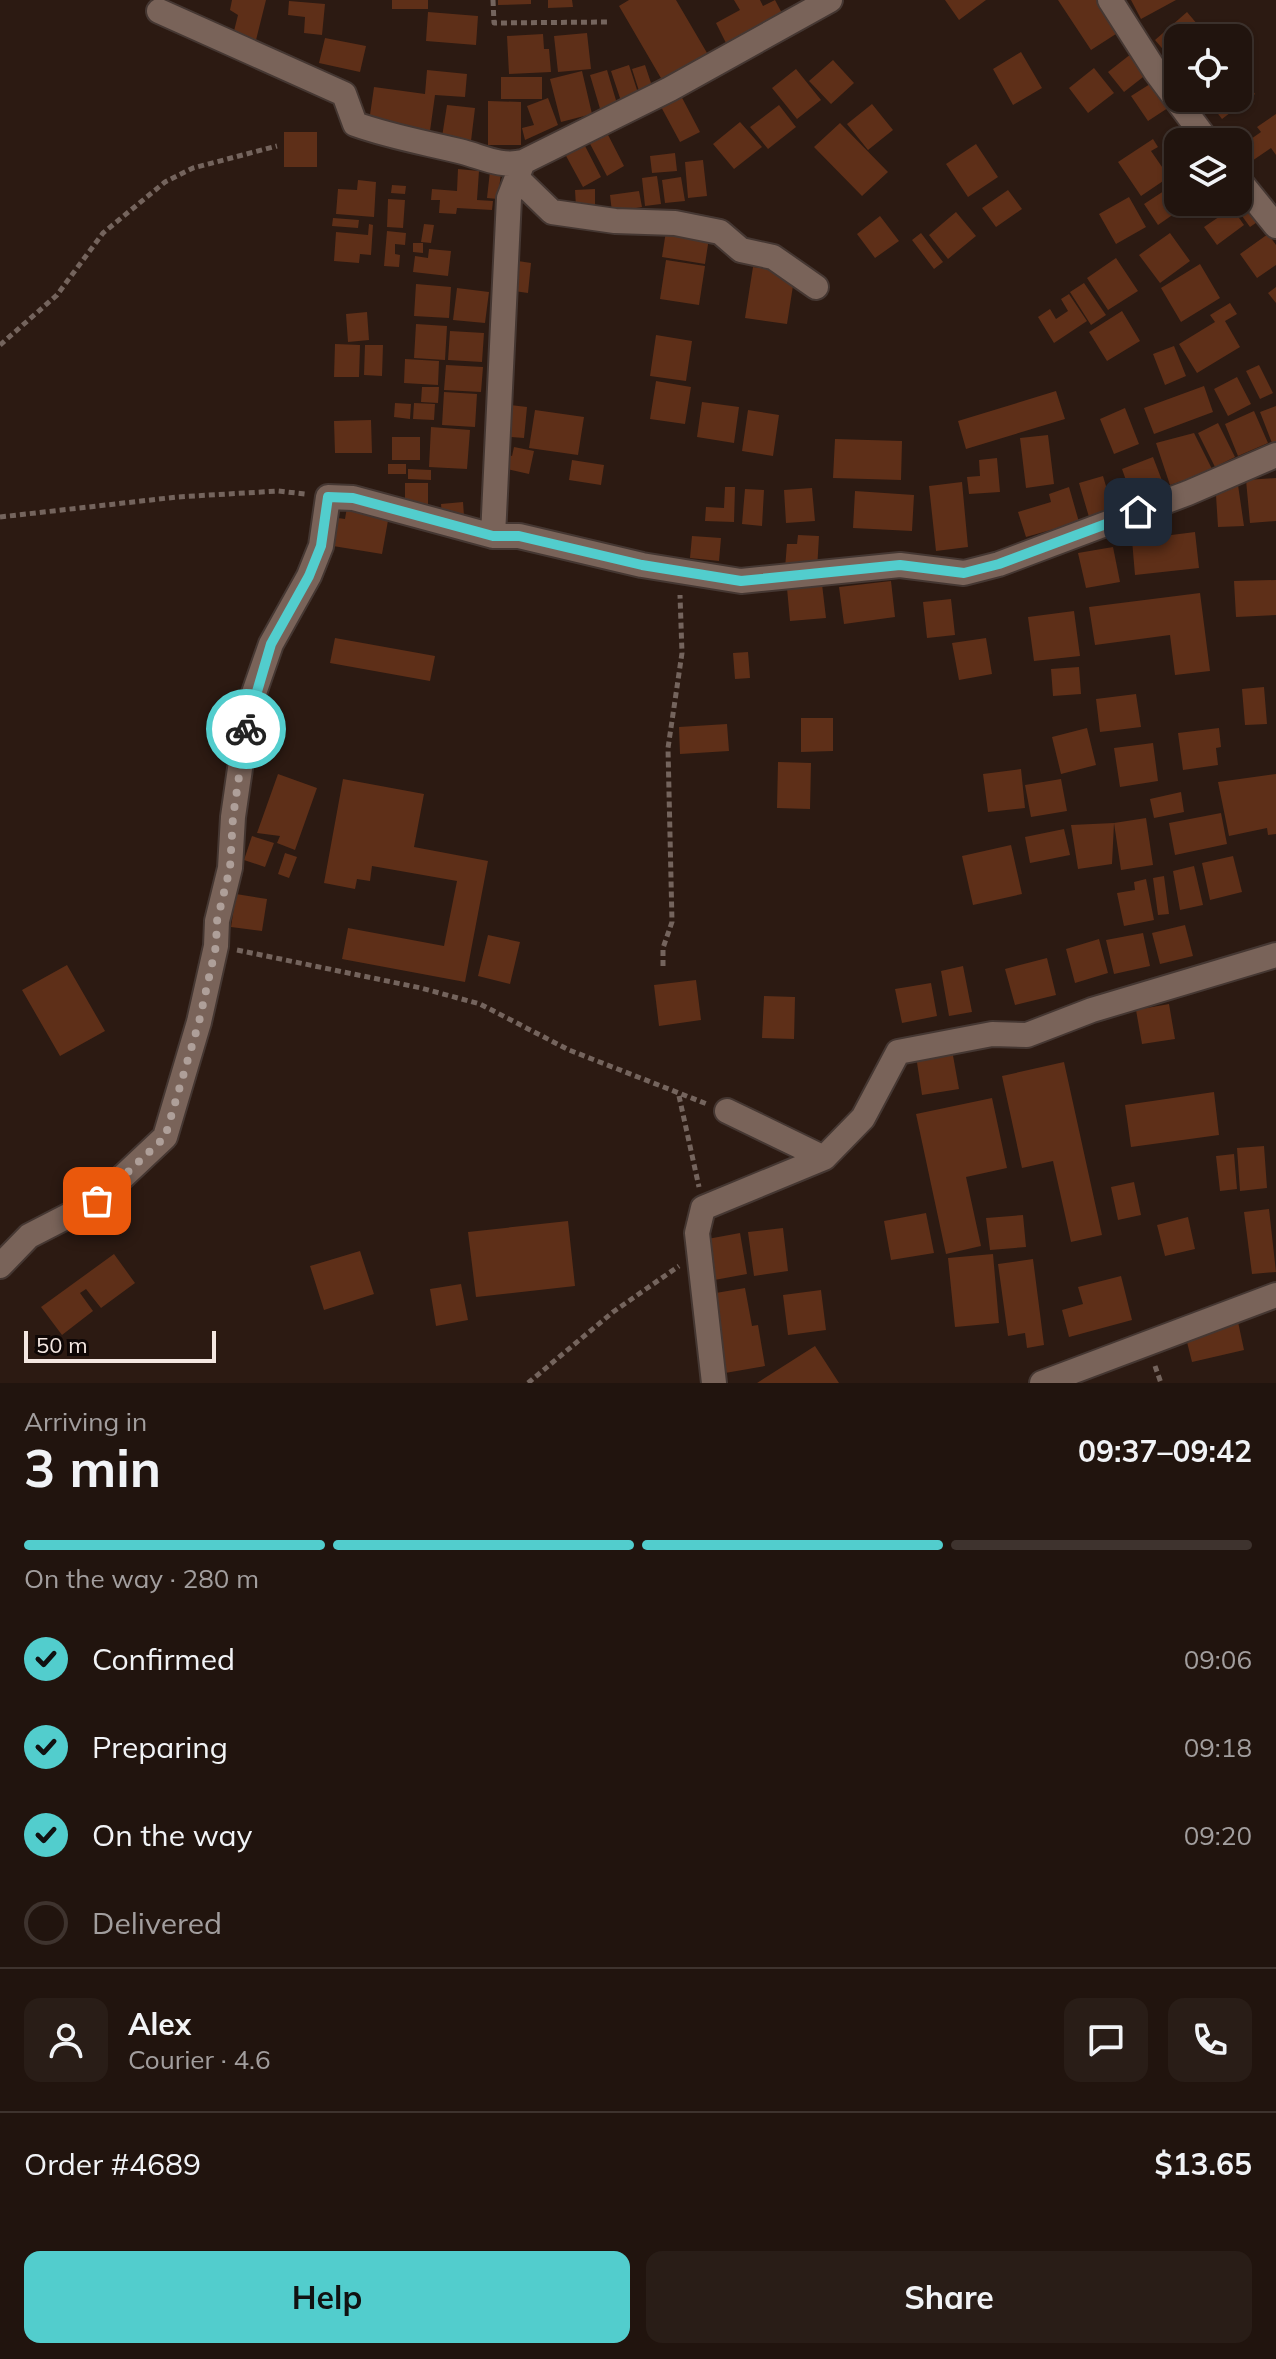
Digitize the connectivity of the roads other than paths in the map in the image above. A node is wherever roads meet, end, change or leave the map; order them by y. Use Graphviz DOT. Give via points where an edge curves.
graph roads {
  1 [pos="830,0"];
  2 [pos="1110,0"];
  3 [pos="159,11"];
  4 [pos="1198,128"];
  5 [pos="520,170"];
  6 [pos="1252,196"];
  7 [pos="1276,226"];
  8 [pos="816,287"];
  9 [pos="1276,455"];
  10 [pos="493,536"];
  11 [pos="1276,955"];
  12 [pos="727,1111"];
  13 [pos="824,1158"];
  14 [pos="0,1266"];
  15 [pos="1276,1295"];
  16 [pos="714,1383"];
  17 [pos="1042,1383"];
  1 -- 5 [label="street"];
  2 -- 4 [label="street"];
  3 -- 5 [label="street" via="344,94 355,124"];
  5 -- 8 [label="street" via="552,212 720,232 741,250 773,257"];
  5 -- 10 [label="street" via="509,198"];
  6 -- 7 [label="street"];
  9 -- 10 [label="street" via="1188,493 964,573 900,565 741,581 519,536"];
  10 -- 14 [label="street" via="353,498 328,497 321,546 271,644 254,693 216,946 165,1137 97,1201 29,1236"];
  11 -- 13 [label="street" via="1027,1035 992,1034 898,1052 863,1118"];
  12 -- 13 [label="street"];
  13 -- 16 [label="street" via="703,1208 697,1233"];
  15 -- 17 [label="street"];
}
